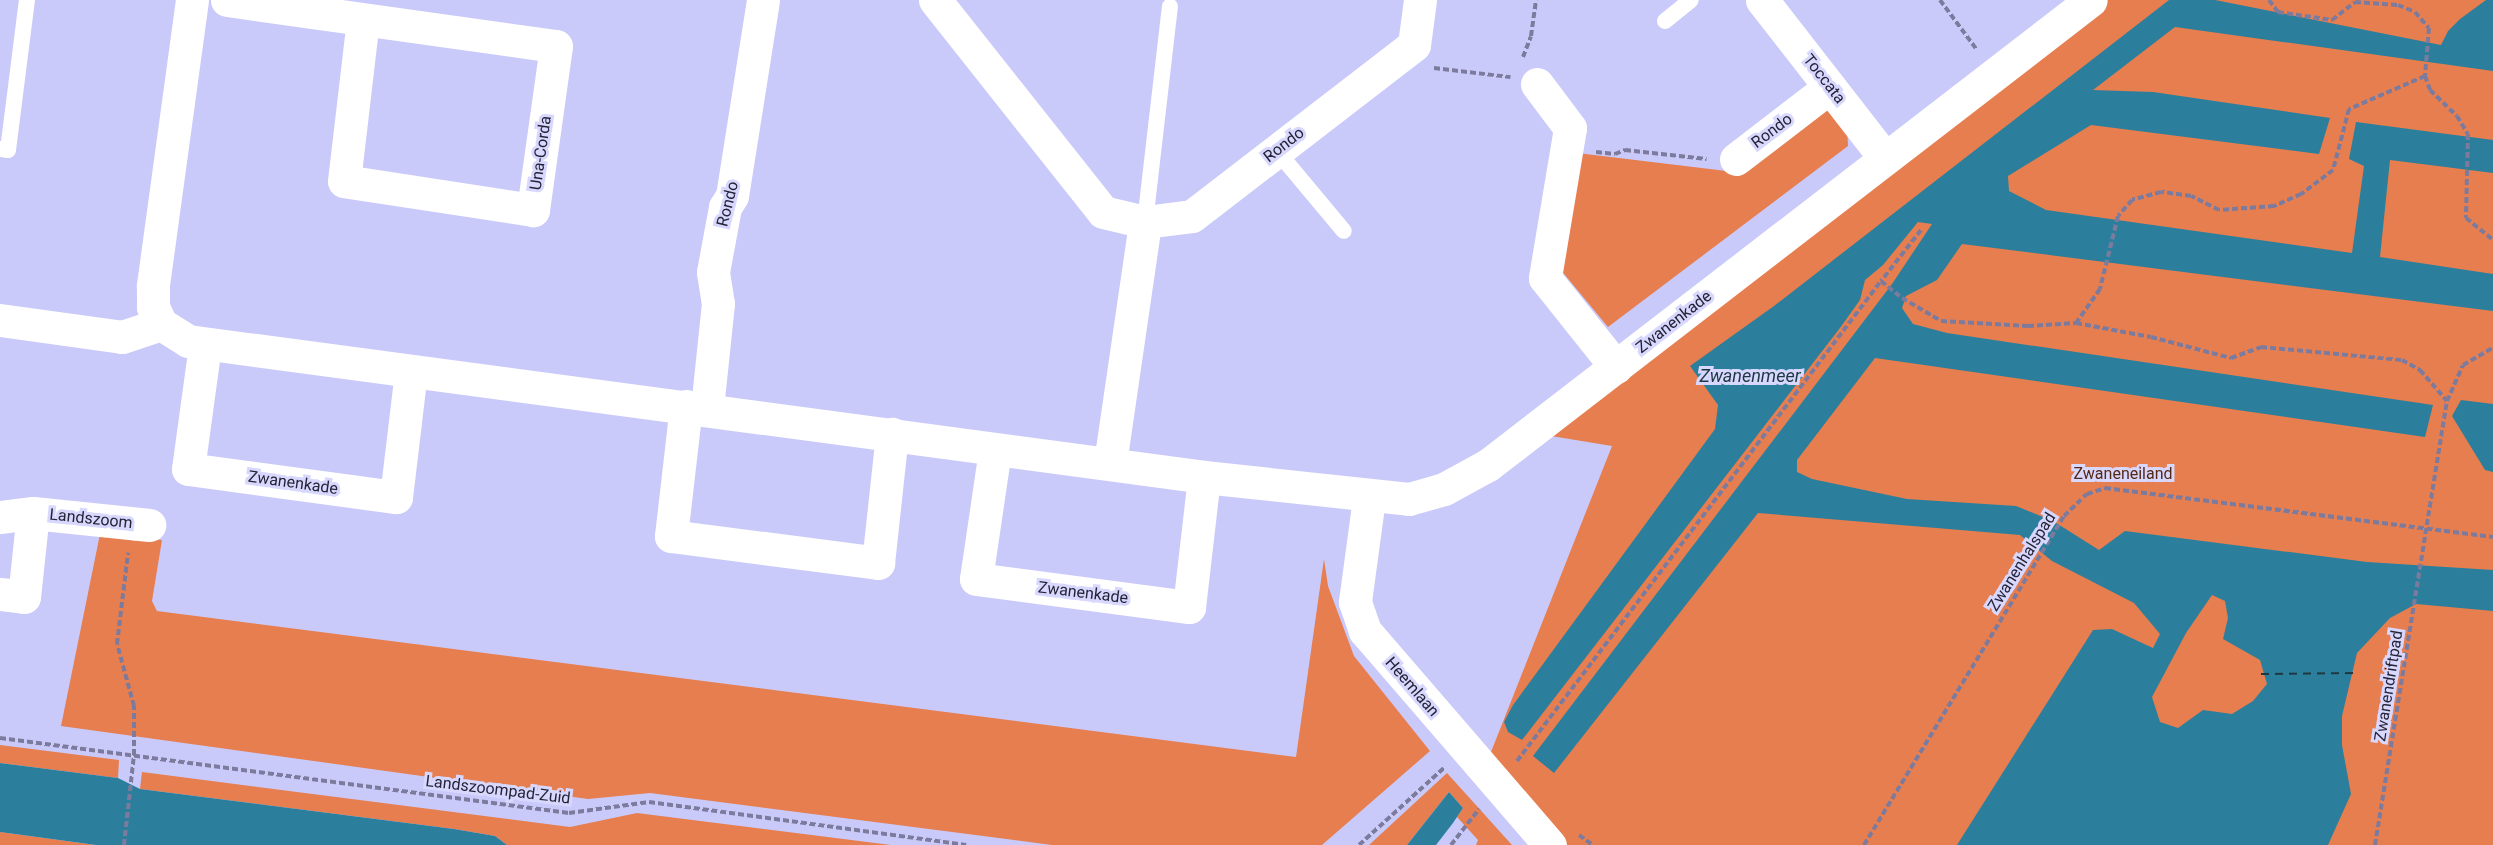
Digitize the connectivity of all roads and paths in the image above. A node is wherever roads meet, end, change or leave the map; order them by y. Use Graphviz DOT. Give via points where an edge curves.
graph roads {
  1 [pos="27,0"];
  2 [pos="192,0"];
  3 [pos="227,0"];
  4 [pos="763,0"];
  5 [pos="935,0"];
  6 [pos="1420,0"];
  7 [pos="1536,0"];
  8 [pos="1691,0"];
  9 [pos="1762,0"];
  10 [pos="1940,0"];
  11 [pos="2091,0"];
  12 [pos="2269,0"];
  13 [pos="1170,6"];
  14 [pos="363,20"];
  15 [pos="1665,21"];
  16 [pos="1414,45"];
  17 [pos="1996,74"];
  18 [pos="2425,76"];
  19 [pos="1526,77"];
  20 [pos="1830,87"];
  21 [pos="0,149"];
  22 [pos="1566,149"];
  23 [pos="1277,151"];
  24 [pos="1885,158"];
  25 [pos="1736,159"];
  26 [pos="1145,222"];
  27 [pos="1922,230"];
  28 [pos="1344,231"];
  29 [pos="2493,240"];
  30 [pos="1881,281"];
  31 [pos="0,320"];
  32 [pos="2076,323"];
  33 [pos="161,324"];
  34 [pos="205,345"];
  35 [pos="2493,348"];
  36 [pos="1616,367"];
  37 [pos="411,371"];
  38 [pos="2447,401"];
  39 [pos="697,407"];
  40 [pos="892,434"];
  41 [pos="995,450"];
  42 [pos="1110,463"];
  43 [pos="1204,477"];
  44 [pos="1369,498"];
  45 [pos="33,513"];
  46 [pos="0,517"];
  47 [pos="140,524"];
  48 [pos="2426,531"];
  49 [pos="2493,537"];
  50 [pos="0,594"];
  51 [pos="0,738"];
  52 [pos="1466,748"];
  53 [pos="134,755"];
  54 [pos="1498,784"];
  55 [pos="124,845"];
  56 [pos="966,845"];
  57 [pos="1359,845"];
  58 [pos="1451,845"];
  59 [pos="1550,845"];
  60 [pos="1864,845"];
  61 [pos="2375,845"];
  1 -- 21 [label="lane" via="8,150"];
  2 -- 33 [label="street" via="153,286 153,307"];
  3 -- 14 [label="street, Una-Corda"];
  4 -- 39 [label="street, Rondo" via="732,196 725,207 713,272 718,304"];
  5 -- 26 [label="street, Rondo" via="1103,212"];
  6 -- 16 [label="street"];
  7 -- 19 [label="path"];
  8 -- 15 [label="lane"];
  9 -- 20 [label="street, Toccata"];
  10 -- 17 [label="path"];
  11 -- 17 [label="street, Zwanenkade"];
  12 -- 18 [label="path" via="2278,12 2332,20 2355,2 2398,5 2415,12 2429,28"];
  13 -- 26 [label="lane"];
  14 -- 14 [label="street, Una-Corda" via="344,181 532,210 556,46"];
  16 -- 19 [label="path" via="1426,66"];
  16 -- 23 [label="street, Rondo"];
  17 -- 24 [label="street, Zwanenkade"];
  18 -- 29 [label="path" via="2436,98 2457,116 2468,134 2464,173 2466,218"];
  18 -- 32 [label="path" via="2349,109 2332,170 2301,194 2274,206 2219,210 2191,196 2161,192 2132,200 2118,216 2100,289"];
  19 -- 22 [label="street" via="1570,128"];
  20 -- 24 [label="street, Toccata"];
  20 -- 25 [label="street, Rondo"];
  22 -- 25 [label="path, Rondo"];
  22 -- 36 [label="street" via="1545,278"];
  23 -- 26 [label="street, Rondo" via="1192,216"];
  23 -- 28 [label="lane"];
  24 -- 36 [label="street, Zwanenkade"];
  26 -- 42 [label="street"];
  27 -- 30 [label="path"];
  30 -- 32 [label="path" via="1941,321 2028,326"];
  30 -- 54 [label="path"];
  31 -- 33 [label="street" via="122,337"];
  32 -- 38 [label="path" via="2231,358 2260,347 2402,360 2420,370"];
  33 -- 34 [label="street, Zwanenkade" via="188,341"];
  34 -- 37 [label="street, Zwanenkade"];
  34 -- 37 [label="street, Zwanenkade" via="188,469 396,497"];
  35 -- 38 [label="path, Zwanendriftpad" via="2463,365"];
  36 -- 44 [label="street, Zwanenkade" via="1488,465 1444,489 1409,499"];
  37 -- 39 [label="street, Zwanenkade"];
  38 -- 48 [label="path, Zwanendriftpad"];
  39 -- 40 [label="street, Zwanenkade"];
  39 -- 40 [label="street" via="671,536 878,563"];
  40 -- 41 [label="street, Zwanenkade"];
  41 -- 42 [label="street, Zwanenkade"];
  41 -- 43 [label="street, Zwanenkade" via="976,579 1178,606 1189,607"];
  42 -- 43 [label="street, Zwanenkade"];
  43 -- 44 [label="street, Zwanenkade"];
  44 -- 52 [label="street, Heemlaan" via="1355,602 1365,631"];
  45 -- 46 [label="street, Landszoom"];
  45 -- 47 [label="street, Landszoom"];
  45 -- 50 [label="street, Landszoom" via="24,597"];
  47 -- 53 [label="path" via="117,644 134,706"];
  48 -- 49 [label="path, Zwanenhalspad"];
  48 -- 60 [label="path, Zwanenhalspad" via="2105,488 2087,494 2064,516"];
  48 -- 61 [label="path, Zwanendriftpad"];
  51 -- 53 [label="path, Landszoompad-Zuid"];
  52 -- 54 [label="street, Heemlaan"];
  52 -- 57 [label="path"];
  53 -- 55 [label="path"];
  53 -- 56 [label="path, Landszoompad-Zuid" via="569,813 649,802"];
  54 -- 58 [label="path"];
  54 -- 59 [label="street, Heemlaan"];
}
